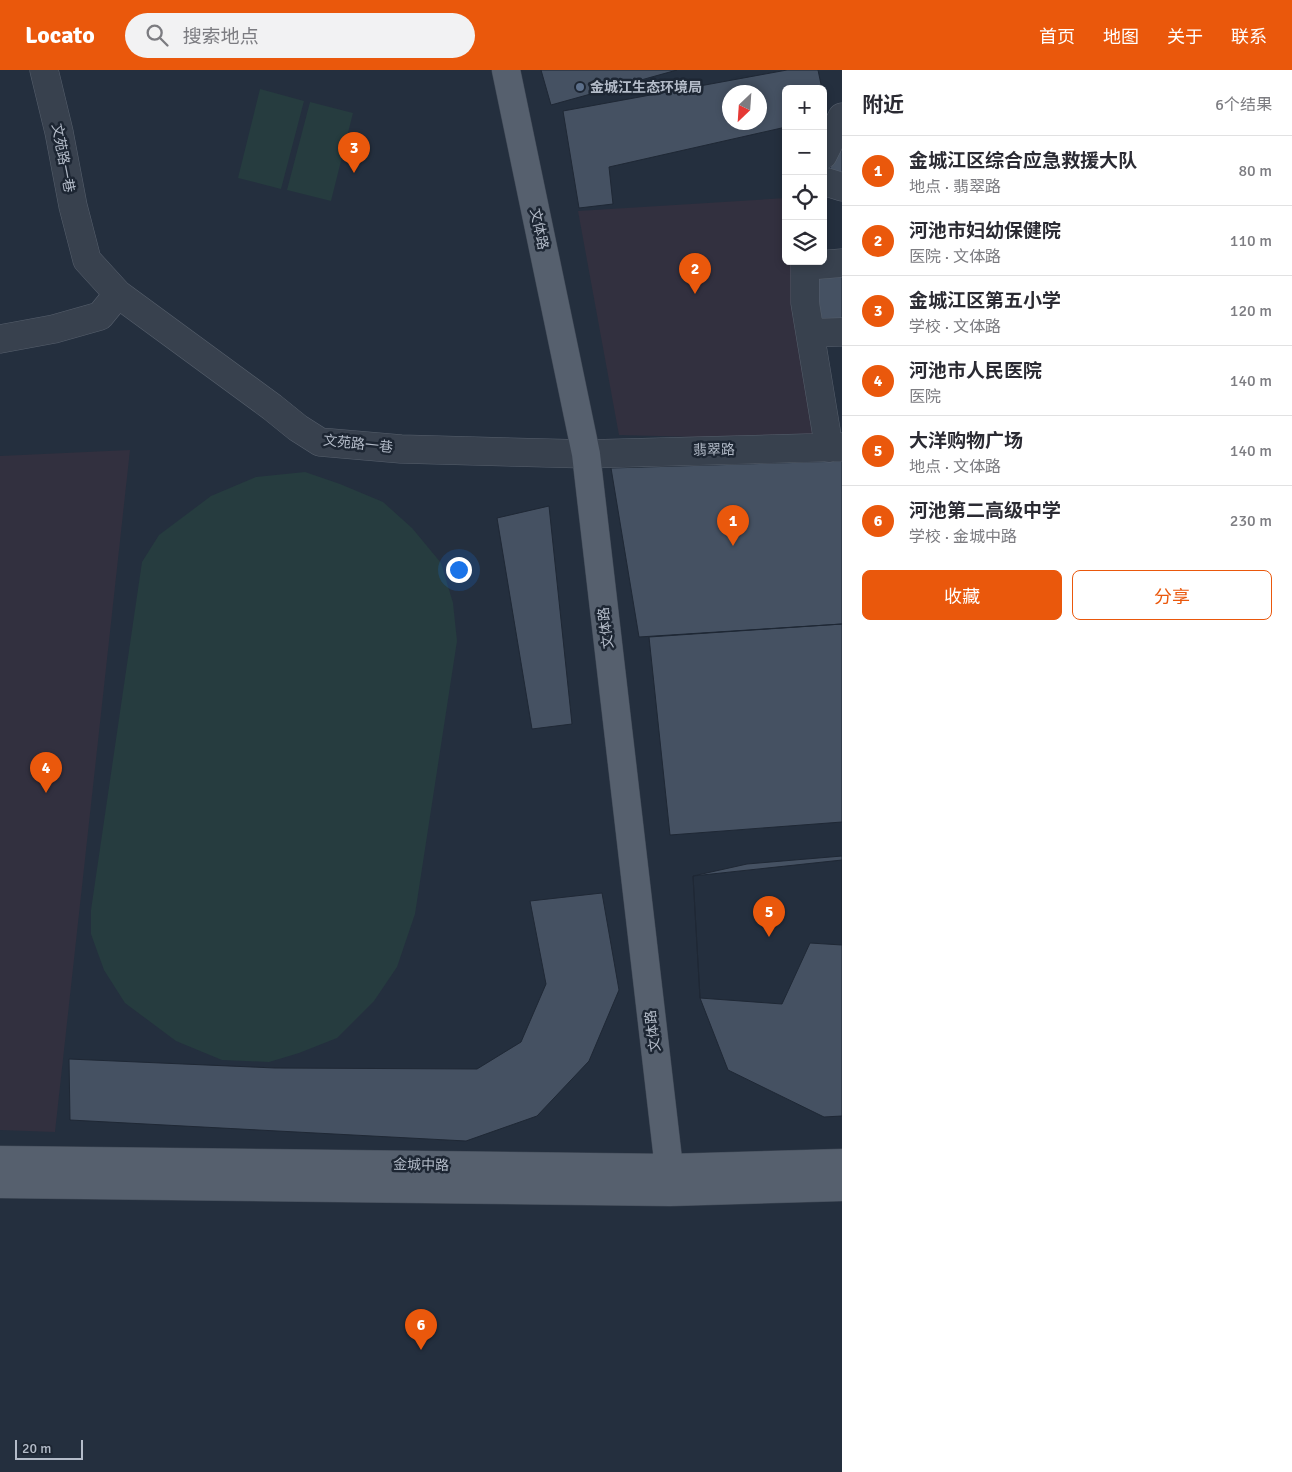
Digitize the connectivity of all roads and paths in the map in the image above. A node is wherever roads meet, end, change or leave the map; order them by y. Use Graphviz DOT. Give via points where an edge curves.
graph roads {
  1 [pos="44,70"];
  2 [pos="506,70"];
  3 [pos="842,116"];
  4 [pos="827,147"];
  5 [pos="827,183"];
  6 [pos="842,187"];
  7 [pos="827,263"];
  8 [pos="842,263"];
  9 [pos="805,265"];
  10 [pos="118,294"];
  11 [pos="842,332"];
  12 [pos="810,334"];
  13 [pos="0,339"];
  14 [pos="835,447"];
  15 [pos="586,454"];
  16 [pos="0,1160"];
  17 [pos="842,1163"];
  18 [pos="669,1180"];
  19 [pos="0,1184"];
  20 [pos="842,1187"];
  1 -- 10 [label="street, 文苑路一巷" via="87,260"];
  2 -- 15 [label="main road, 文体路"];
  3 -- 4 [label="street"];
  5 -- 6 [label="street"];
  7 -- 8 [label="street"];
  9 -- 12 [label="street" via="805,303"];
  10 -- 13 [label="street" via="100,316"];
  10 -- 15 [label="street, 文苑路一巷" via="320,442 401,449"];
  11 -- 12 [label="street"];
  12 -- 14 [label="street"];
  14 -- 15 [label="street, 翡翠路"];
  15 -- 18 [label="main road, 文体路"];
  16 -- 18 [label="main road, 金城中路"];
  17 -- 18 [label="main road, 金城中路"];
  18 -- 19 [label="main road, 金城中路"];
  18 -- 20 [label="main road, 金城中路"];
}
